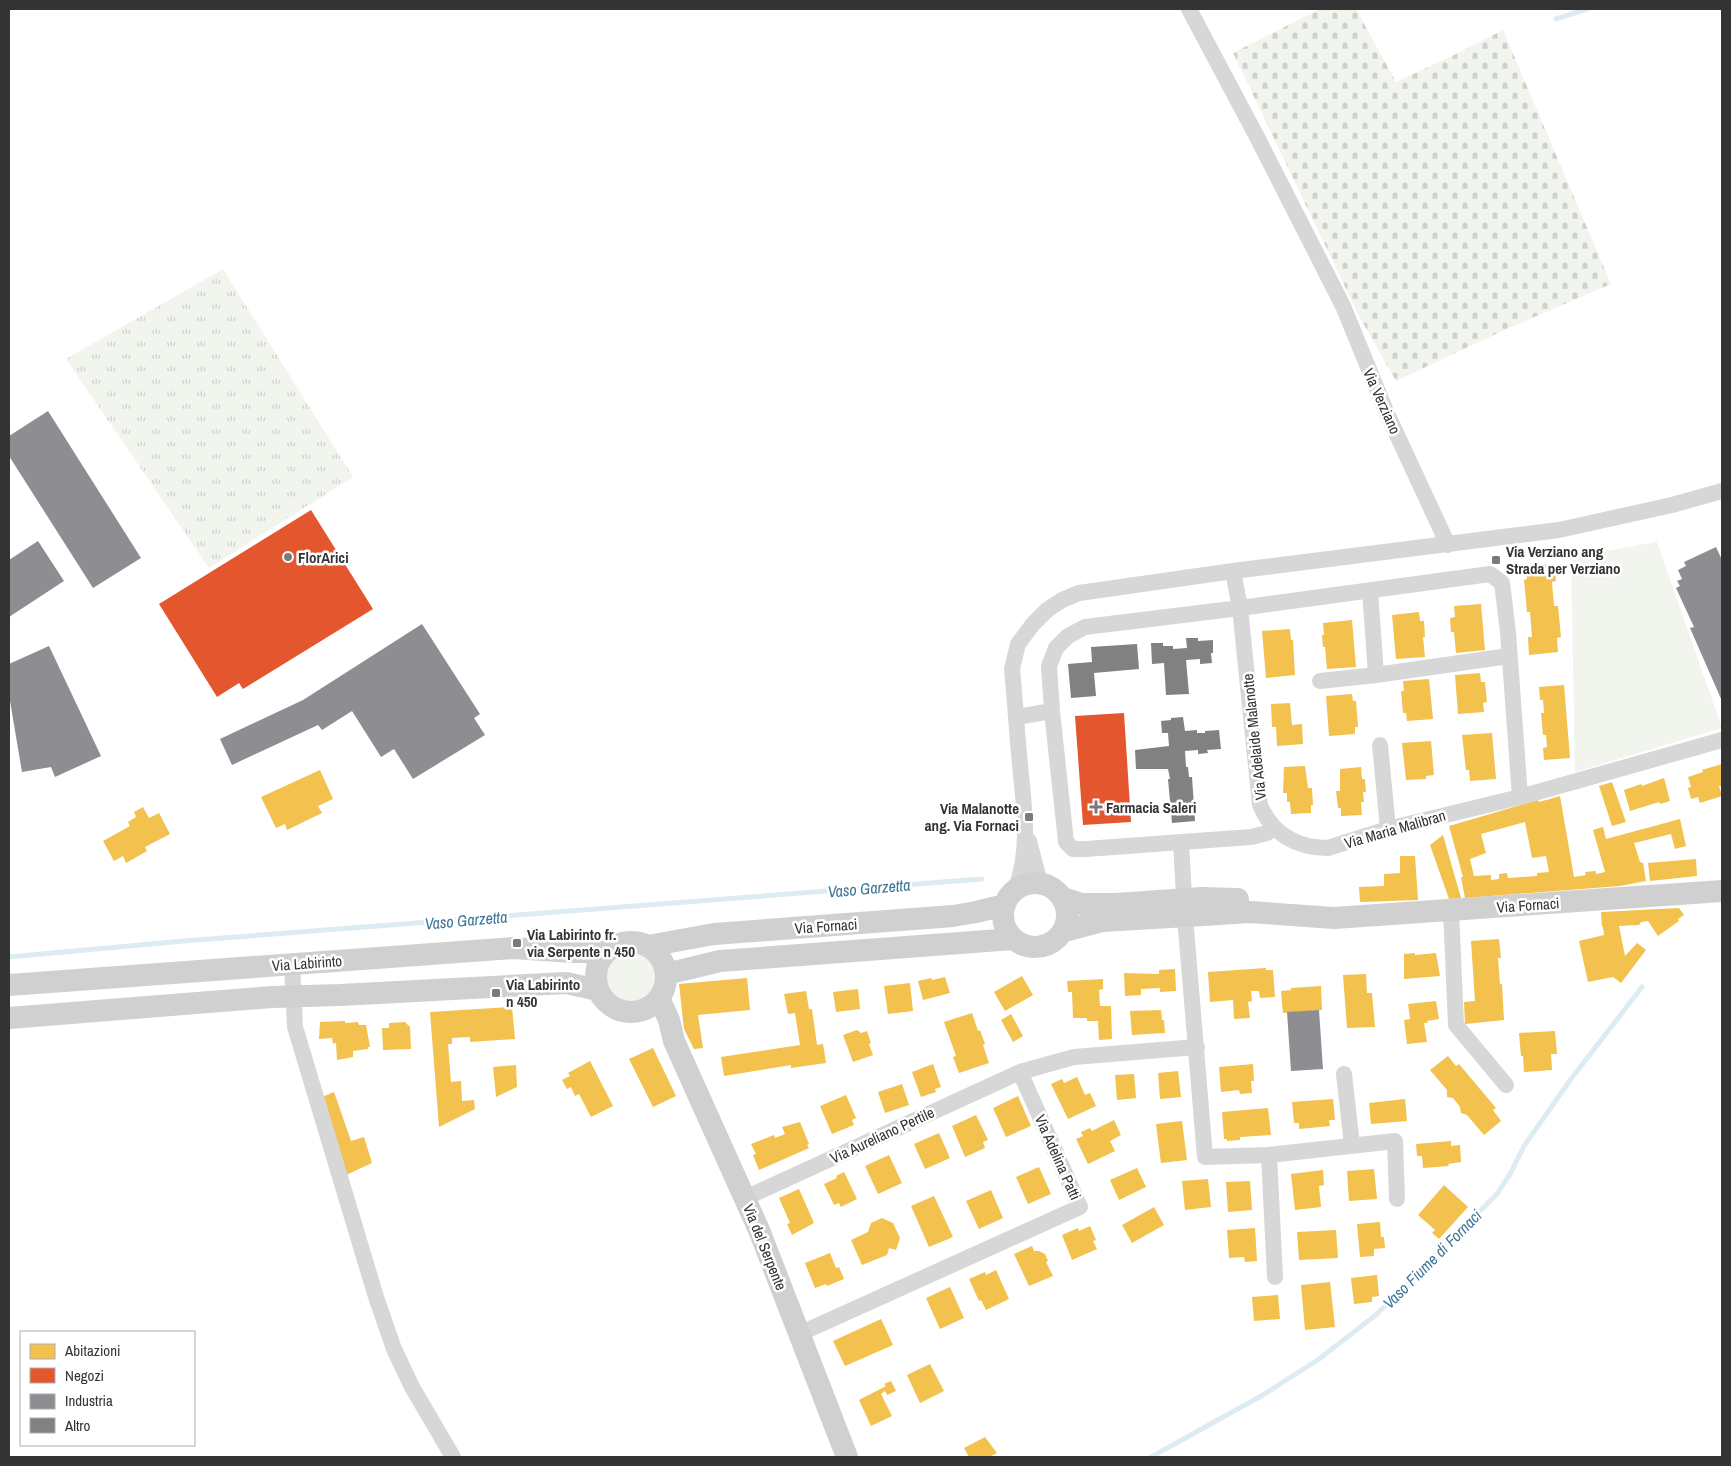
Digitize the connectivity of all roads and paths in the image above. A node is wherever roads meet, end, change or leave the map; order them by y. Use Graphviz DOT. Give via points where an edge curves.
graph roads {
  1 [pos="1189,9"];
  2 [pos="1722,491"];
  3 [pos="1448,545"];
  4 [pos="1233,572"];
  5 [pos="1370,590"];
  6 [pos="1240,608"];
  7 [pos="1509,656"];
  8 [pos="1376,675"];
  9 [pos="1320,681"];
  10 [pos="1052,711"];
  11 [pos="1016,717"];
  12 [pos="1722,740"];
  13 [pos="1380,745"];
  14 [pos="1520,797"];
  15 [pos="1025,820"];
  16 [pos="1274,827"];
  17 [pos="1388,829"];
  18 [pos="1181,842"];
  19 [pos="1040,884"];
  20 [pos="1722,891"];
  21 [pos="1010,897"];
  22 [pos="1062,898"];
  23 [pos="1185,908"];
  24 [pos="1451,911"];
  25 [pos="1064,931"];
  26 [pos="1013,939"];
  27 [pos="648,946"];
  28 [pos="606,952"];
  29 [pos="292,964"];
  30 [pos="666,974"];
  31 [pos="9,985"];
  32 [pos="598,990"];
  33 [pos="294,997"];
  34 [pos="659,998"];
  35 [pos="640,1011"];
  36 [pos="9,1018"];
  37 [pos="674,1042"];
  38 [pos="1197,1047"];
  39 [pos="1020,1072"];
  40 [pos="1344,1074"];
  41 [pos="1506,1085"];
  42 [pos="1352,1145"];
  43 [pos="1269,1155"];
  44 [pos="745,1198"];
  45 [pos="1397,1199"];
  46 [pos="1275,1277"];
  47 [pos="799,1334"];
  48 [pos="453,1457"];
  49 [pos="847,1457"];
  1 -- 3 [label="street, Via Verziano" via="1343,306 1386,412"];
  2 -- 3 [label="street" via="1559,530"];
  3 -- 4 [label="street"];
  4 -- 6 [label="street, Via Adelaide Malanotte"];
  4 -- 11 [label="street" via="1079,593 1047,610 1018,644 1012,669"];
  5 -- 6 [label="street"];
  5 -- 7 [label="street" via="1490,574 1502,583"];
  5 -- 8 [label="street"];
  6 -- 10 [label="street" via="1085,627 1068,636 1056,648 1050,666"];
  6 -- 16 [label="street, Via Adelaide Malanotte" via="1260,805"];
  7 -- 8 [label="street"];
  7 -- 14 [label="street"];
  8 -- 9 [label="street"];
  10 -- 11 [label="street"];
  10 -- 18 [label="street" via="1066,842 1073,849"];
  11 -- 15 [label="street"];
  12 -- 14 [label="street, Via Maria Malibran"];
  13 -- 17 [label="street"];
  14 -- 17 [label="street, Via Maria Malibran"];
  15 -- 19 [label="street"];
  15 -- 21 [label="street" via="1024,856 1019,880"];
  16 -- 17 [label="street, Via Maria Malibran" via="1284,836 1318,848 1328,848"];
  16 -- 18 [label="street" via="1250,837"];
  18 -- 23 [label="street"];
  19 -- 21 [label="street, Via Fornaci" via="1023,886"];
  19 -- 22 [label="street, Via Fornaci" via="1053,888"];
  20 -- 24 [label="street, Via Fornaci"];
  21 -- 26 [label="street" via="1003,912 1005,927"];
  21 -- 27 [label="street, Via Fornaci" via="976,912 953,916 714,934"];
  22 -- 23 [label="street, Via Fornaci" via="1081,904"];
  22 -- 25 [label="street" via="1068,914"];
  23 -- 24 [label="street, Via Fornaci" via="1334,918"];
  23 -- 25 [label="street, Via Fornaci" via="1102,921"];
  23 -- 38 [label="street"];
  24 -- 41 [label="street" via="1456,1025"];
  25 -- 26 [label="street, Via Fornaci" via="1052,943 1041,947 1029,947"];
  26 -- 30 [label="street, Via Fornaci" via="720,961"];
  27 -- 28 [label="street, Via Fornaci" via="624,942"];
  27 -- 30 [label="street" via="662,961"];
  28 -- 29 [label="street, Via Labirinto" via="513,948"];
  28 -- 32 [label="street" via="596,971"];
  29 -- 31 [label="street, Via Labirinto"];
  29 -- 33 [label="street"];
  30 -- 34 [label="street"];
  32 -- 33 [label="street" via="566,983"];
  32 -- 35 [label="street" via="614,1008"];
  33 -- 36 [label="street"];
  33 -- 48 [label="street" via="295,1027 376,1297 394,1349"];
  34 -- 35 [label="street"];
  34 -- 37 [label="street, Via del Serpente"];
  35 -- 37 [label="street, Via del Serpente"];
  37 -- 44 [label="street, Via del Serpente"];
  38 -- 39 [label="street" via="1074,1057"];
  38 -- 43 [label="street" via="1205,1157"];
  39 -- 44 [label="street, Via Aureliano Pertile"];
  39 -- 47 [label="street, Via Adelina Patti" via="1080,1207"];
  40 -- 42 [label="street"];
  42 -- 43 [label="street"];
  42 -- 45 [label="street" via="1394,1141"];
  43 -- 46 [label="street"];
  44 -- 47 [label="street, Via del Serpente"];
  47 -- 49 [label="street, Via del Serpente"];
}
